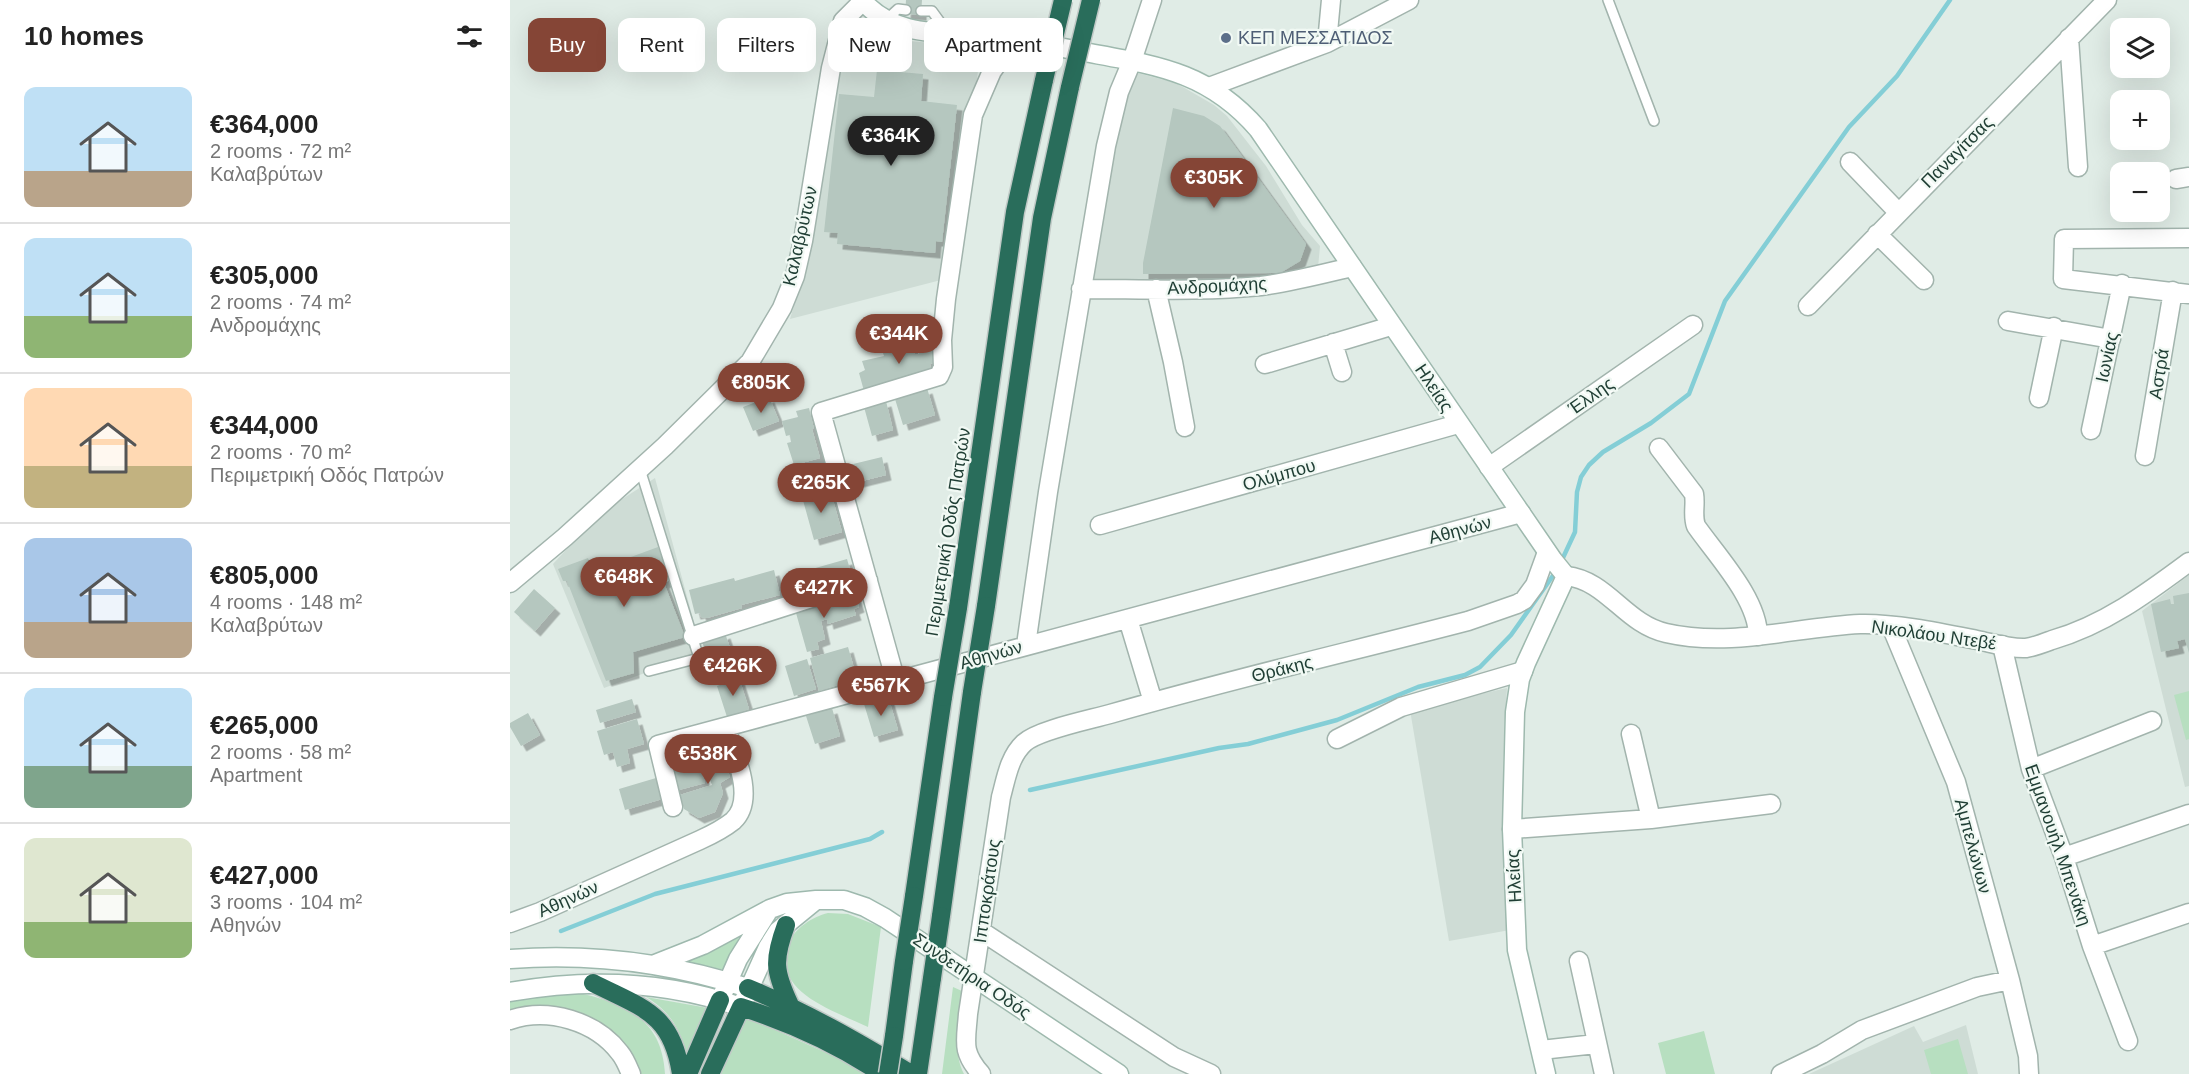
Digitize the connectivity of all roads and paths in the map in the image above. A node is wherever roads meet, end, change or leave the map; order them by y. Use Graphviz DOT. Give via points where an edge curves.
graph roads {
  1 [pos="1063,0"];
  2 [pos="1091,0"];
  3 [pos="1152,0"];
  4 [pos="1331,0"];
  5 [pos="1409,0"];
  6 [pos="1608,0"];
  7 [pos="2107,0"];
  8 [pos="863,1"];
  9 [pos="906,10"];
  10 [pos="921,11"];
  11 [pos="884,18"];
  12 [pos="888,18"];
  13 [pos="937,18"];
  14 [pos="2069,38"];
  15 [pos="1327,43"];
  16 [pos="1063,48"];
  17 [pos="1132,61"];
  18 [pos="992,72"];
  19 [pos="1209,87"];
  20 [pos="1654,121"];
  21 [pos="1850,162"];
  22 [pos="2078,167"];
  23 [pos="1898,212"];
  24 [pos="1877,234"];
  25 [pos="2189,238"];
  26 [pos="1352,267"];
  27 [pos="1924,280"];
  28 [pos="2122,284"];
  29 [pos="1081,289"];
  30 [pos="1156,289"];
  31 [pos="2181,292"];
  32 [pos="1808,306"];
  33 [pos="2008,321"];
  34 [pos="1693,325"];
  35 [pos="1391,326"];
  36 [pos="2054,327"];
  37 [pos="2112,339"];
  38 [pos="1333,344"];
  39 [pos="1265,364"];
  40 [pos="1342,372"];
  41 [pos="2039,398"];
  42 [pos="1458,424"];
  43 [pos="1185,427"];
  44 [pos="2091,430"];
  45 [pos="1659,448"];
  46 [pos="2145,456"];
  47 [pos="1489,467"];
  48 [pos="640,469"];
  49 [pos="1521,513"];
  50 [pos="1100,525"];
  51 [pos="2189,562"];
  52 [pos="1557,565"];
  53 [pos="868,580"];
  54 [pos="510,582"];
  55 [pos="1128,619"];
  56 [pos="1891,626"];
  57 [pos="693,636"];
  58 [pos="1758,636"];
  59 [pos="1026,645"];
  60 [pos="2002,645"];
  61 [pos="649,671"];
  62 [pos="1523,671"];
  63 [pos="896,682"];
  64 [pos="1154,702"];
  65 [pos="2152,721"];
  66 [pos="725,727"];
  67 [pos="1631,734"];
  68 [pos="1337,739"];
  69 [pos="2031,769"];
  70 [pos="1006,776"];
  71 [pos="1772,804"];
  72 [pos="673,807"];
  73 [pos="2189,814"];
  74 [pos="1651,819"];
  75 [pos="1512,829"];
  76 [pos="2064,857"];
  77 [pos="816,900"];
  78 [pos="770,909"];
  79 [pos="2189,913"];
  80 [pos="510,923"];
  81 [pos="786,925"];
  82 [pos="981,932"];
  83 [pos="2092,946"];
  84 [pos="510,959"];
  85 [pos="1579,960"];
  86 [pos="655,964"];
  87 [pos="975,978"];
  88 [pos="2010,980"];
  89 [pos="728,981"];
  90 [pos="593,984"];
  91 [pos="748,988"];
  92 [pos="510,992"];
  93 [pos="720,1000"];
  94 [pos="790,1005"];
  95 [pos="741,1007"];
  96 [pos="510,1020"];
  97 [pos="2128,1041"];
  98 [pos="1596,1044"];
  99 [pos="1541,1050"];
  100 [pos="631,1074"];
  101 [pos="681,1074"];
  102 [pos="688,1074"];
  103 [pos="710,1074"];
  104 [pos="882,1074"];
  105 [pos="888,1074"];
  106 [pos="911,1074"];
  107 [pos="918,1074"];
  108 [pos="981,1074"];
  109 [pos="1119,1074"];
  110 [pos="1211,1074"];
  111 [pos="1546,1074"];
  112 [pos="1604,1074"];
  113 [pos="1781,1074"];
  114 [pos="2029,1074"];
  1 -- 105 [label="highway, Περιμετρική Οδός Πατρών, bridge" via="1016,212"];
  2 -- 107 [label="highway, bridge" via="1042,218"];
  3 -- 17 [label="street"];
  4 -- 15 [label="street"];
  5 -- 15 [label="street"];
  6 -- 20 [label="lane"];
  7 -- 14 [label="street, Παναγίτσας"];
  8 -- 11 [label="street, Ηλείας"];
  8 -- 48 [label="street, Καλαβρύτων" via="843,21 803,241 782,308 750,362"];
  9 -- 12 [label="lane" via="898,9"];
  10 -- 13 [label="lane" via="932,11"];
  14 -- 22 [label="street"];
  14 -- 23 [label="street, Παναγίτσας"];
  15 -- 19 [label="street"];
  16 -- 17 [label="street, Ηλείας"];
  17 -- 19 [label="street, Ηλείας" via="1177,72"];
  17 -- 29 [label="street" via="1113,115"];
  18 -- 53 [label="street" via="972,115 944,316 944,367 939,376 821,412"];
  19 -- 26 [label="street, Ηλείας" via="1237,106 1258,129"];
  21 -- 23 [label="street"];
  23 -- 24 [label="street, Παναγίτσας"];
  24 -- 27 [label="street"];
  24 -- 32 [label="street, Παναγίτσας"];
  25 -- 28 [label="street" via="2064,239 2063,279"];
  26 -- 30 [label="street, Ανδρομάχης" via="1258,286"];
  26 -- 35 [label="street, Ηλείας"];
  28 -- 31 [label="street"];
  28 -- 37 [label="street, Ιωνίας"];
  29 -- 30 [label="street, Ανδρομάχης"];
  29 -- 59 [label="street"];
  30 -- 43 [label="street"];
  31 -- 46 [label="street, Αστρά"];
  33 -- 36 [label="street"];
  34 -- 47 [label="street, Έλλης"];
  35 -- 38 [label="street"];
  35 -- 42 [label="street, Ηλείας"];
  36 -- 37 [label="street"];
  36 -- 41 [label="street"];
  37 -- 44 [label="street, Ιωνίας"];
  38 -- 39 [label="street"];
  38 -- 40 [label="street"];
  42 -- 47 [label="street, Ηλείας"];
  42 -- 50 [label="street, Ολύμπου"];
  45 -- 58 [label="street" via="1694,494 1696,526 1750,603"];
  47 -- 49 [label="street, Ηλείας"];
  48 -- 54 [label="street, Καλαβρύτων"];
  48 -- 57 [label="lane"];
  49 -- 52 [label="street, Ηλείας"];
  49 -- 55 [label="street, Αθηνών"];
  51 -- 60 [label="street, Νικολάου Ντεβέ" via="2144,596 2097,623 2026,648"];
  52 -- 58 [label="street, Νικολάου Ντεβέ" via="1586,579 1637,620 1664,633 1704,638"];
  52 -- 62 [label="street, Ηλείας"];
  52 -- 64 [label="street, Θράκης" via="1517,604 1468,621"];
  53 -- 57 [label="street"];
  53 -- 63 [label="street"];
  55 -- 59 [label="street, Αθηνών"];
  55 -- 64 [label="street"];
  56 -- 58 [label="street, Νικολάου Ντεβέ" via="1863,624"];
  56 -- 60 [label="street, Νικολάου Ντεβέ"];
  56 -- 88 [label="street, Αμπελώνων" via="1956,782"];
  57 -- 61 [label="lane" via="699,658"];
  59 -- 63 [label="street, Αθηνών"];
  60 -- 69 [label="street, Εμμανουήλ Μπενάκη"];
  62 -- 68 [label="street" via="1401,707"];
  62 -- 75 [label="street, Ηλείας" via="1515,712"];
  63 -- 66 [label="street, Αθηνών"];
  64 -- 70 [label="street, Θράκης" via="1034,736 1014,755"];
  65 -- 69 [label="street"];
  66 -- 72 [label="street" via="658,745"];
  66 -- 80 [label="street, Αθηνών" via="745,788 735,819 700,840"];
  67 -- 74 [label="street"];
  69 -- 76 [label="street, Εμμανουήλ Μπενάκη"];
  70 -- 82 [label="street, Ιπποκράτους"];
  71 -- 74 [label="street"];
  73 -- 76 [label="street"];
  74 -- 75 [label="street"];
  75 -- 99 [label="street, Ηλείας" via="1517,950"];
  76 -- 83 [label="street, Εμμανουήλ Μπενάκη"];
  77 -- 78 [label="street, Συνδετήρια Οδός"];
  77 -- 81 [label="street"];
  77 -- 87 [label="street, Συνδετήρια Οδός" via="844,900 865,907"];
  78 -- 86 [label="street, Συνδετήρια Οδός" via="703,945"];
  78 -- 89 [label="street"];
  79 -- 83 [label="street"];
  81 -- 91 [label="street" via="768,947"];
  81 -- 94 [label="highway" via="778,946 777,972"];
  82 -- 87 [label="street, Ιπποκράτους"];
  82 -- 110 [label="street" via="1166,1052"];
  83 -- 97 [label="street, Εμμανουήλ Μπενάκη"];
  84 -- 86 [label="street" via="594,958"];
  85 -- 98 [label="street"];
  86 -- 89 [label="street"];
  87 -- 108 [label="street, Ιπποκράτους" via="965,1048"];
  87 -- 109 [label="street, Συνδετήρια Οδός"];
  88 -- 113 [label="street" via="1968,990 1862,1030"];
  88 -- 114 [label="street, Αμπελώνων"];
  89 -- 91 [label="street"];
  89 -- 93 [label="street"];
  90 -- 92 [label="street"];
  90 -- 93 [label="street" via="667,987"];
  90 -- 101 [label="highway" via="652,1013 673,1039"];
  91 -- 94 [label="highway"];
  91 -- 95 [label="street"];
  93 -- 95 [label="street"];
  93 -- 102 [label="highway"];
  94 -- 106 [label="highway"];
  95 -- 103 [label="highway"];
  95 -- 104 [label="highway" via="814,1034"];
  96 -- 100 [label="street" via="553,1015 592,1027 621,1053"];
  98 -- 99 [label="street"];
  98 -- 112 [label="street"];
  99 -- 111 [label="street, Ηλείας"];
}
